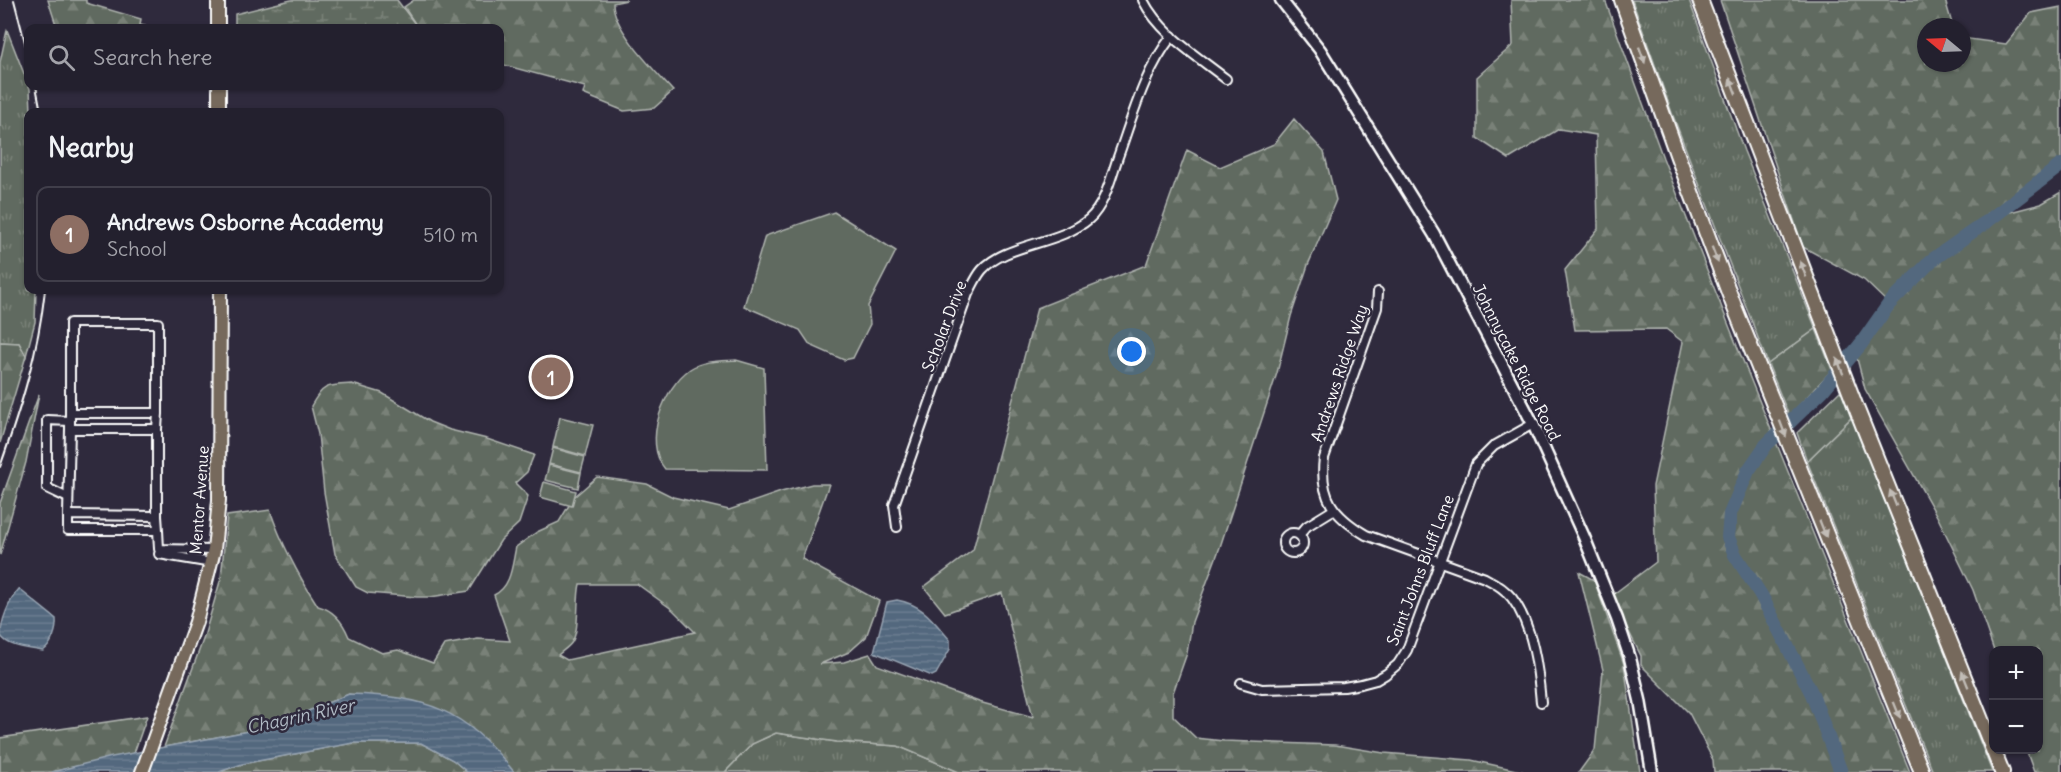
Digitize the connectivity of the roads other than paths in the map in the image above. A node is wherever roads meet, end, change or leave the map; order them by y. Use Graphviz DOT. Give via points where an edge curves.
graph roads {
  1 [pos="218,0"];
  2 [pos="1143,0"];
  3 [pos="1281,0"];
  4 [pos="1622,0"];
  5 [pos="1700,0"];
  6 [pos="218,24"];
  7 [pos="1172,36"];
  8 [pos="1226,79"];
  9 [pos="219,90"];
  10 [pos="219,108"];
  11 [pos="1378,292"];
  12 [pos="220,294"];
  13 [pos="158,413"];
  14 [pos="70,421"];
  15 [pos="1533,424"];
  16 [pos="157,429"];
  17 [pos="68,498"];
  18 [pos="1333,510"];
  19 [pos="68,515"];
  20 [pos="157,516"];
  21 [pos="897,527"];
  22 [pos="158,530"];
  23 [pos="1299,535"];
  24 [pos="159,555"];
  25 [pos="213,557"];
  26 [pos="1439,561"];
  27 [pos="1240,683"];
  28 [pos="1541,702"];
  29 [pos="142,772"];
  30 [pos="1652,772"];
  31 [pos="1922,772"];
  32 [pos="2002,772"];
  1 -- 6 [label="main road"];
  2 -- 7 [label="street"];
  3 -- 15 [label="main road, Johnnycake Ridge Road" via="1320,50 1434,234"];
  4 -- 31 [label="highway, one-way" via="1801,475"];
  32 -- 5 [label="highway, one-way" via="1857,410"];
  7 -- 8 [label="street"];
  7 -- 21 [label="street, Scholar Drive" via="1145,81 1104,198 1090,218 1066,234 998,258 981,270 968,294 894,505"];
  9 -- 10 [label="main road"];
  11 -- 18 [label="street, Andrews Ridge Way" via="1377,308 1324,458 1323,477"];
  12 -- 25 [label="main road, Mentor Avenue" via="219,500"];
  13 -- 14 [label="street"];
  13 -- 14 [label="street" via="158,323 70,323"];
  13 -- 16 [label="street"];
  14 -- 16 [label="street"];
  14 -- 17 [label="street"];
  14 -- 17 [label="street" via="47,420 47,488"];
  15 -- 26 [label="street, Saint Johns Bluff Lane" via="1494,446 1476,464"];
  15 -- 30 [label="main road, Johnnycake Ridge Road" via="1602,579 1624,639 1640,699"];
  16 -- 20 [label="street"];
  17 -- 19 [label="street"];
  18 -- 23 [label="street"];
  18 -- 26 [label="street" via="1366,535"];
  19 -- 20 [label="street"];
  19 -- 22 [label="street" via="68,530"];
  20 -- 22 [label="street"];
  22 -- 25 [label="street" via="159,549"];
  24 -- 25 [label="street"];
  25 -- 29 [label="main road, Mentor Avenue" via="196,622"];
  26 -- 27 [label="street, Saint Johns Bluff Lane" via="1407,650 1386,674 1344,687 1262,689"];
  26 -- 28 [label="street" via="1485,578 1511,596 1531,643"];
}
